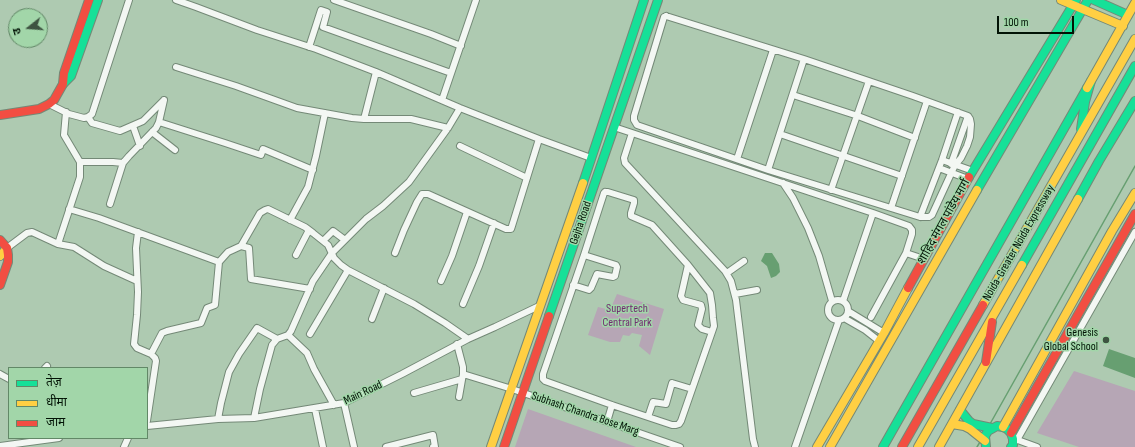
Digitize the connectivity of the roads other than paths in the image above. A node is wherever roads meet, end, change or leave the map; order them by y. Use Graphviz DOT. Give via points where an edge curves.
graph roads {
  1 [pos="89,0"];
  2 [pos="98,0"];
  3 [pos="129,0"];
  4 [pos="176,0"];
  5 [pos="334,0"];
  6 [pos="476,0"];
  7 [pos="644,0"];
  8 [pos="658,0"];
  9 [pos="1061,0"];
  10 [pos="1088,0"];
  11 [pos="1094,0"];
  12 [pos="1075,2"];
  13 [pos="1135,3"];
  14 [pos="1083,9"];
  15 [pos="1128,14"];
  16 [pos="1123,26"];
  17 [pos="1135,39"];
  18 [pos="309,46"];
  19 [pos="461,46"];
  20 [pos="773,50"];
  21 [pos="638,58"];
  22 [pos="804,59"];
  23 [pos="651,62"];
  24 [pos="1135,66"];
  25 [pos="176,67"];
  26 [pos="634,68"];
  27 [pos="376,72"];
  28 [pos="647,72"];
  29 [pos="451,73"];
  30 [pos="869,81"];
  31 [pos="1091,81"];
  32 [pos="63,84"];
  33 [pos="793,95"];
  34 [pos="442,100"];
  35 [pos="1135,100"];
  36 [pos="927,101"];
  37 [pos="49,104"];
  38 [pos="460,108"];
  39 [pos="66,112"];
  40 [pos="958,112"];
  41 [pos="325,113"];
  42 [pos="0,115"];
  43 [pos="858,116"];
  44 [pos="88,118"];
  45 [pos="364,119"];
  46 [pos="158,122"];
  47 [pos="132,126"];
  48 [pos="614,127"];
  49 [pos="448,128"];
  50 [pos="152,132"];
  51 [pos="632,133"];
  52 [pos="1081,133"];
  53 [pos="780,134"];
  54 [pos="915,138"];
  55 [pos="539,139"];
  56 [pos="140,146"];
  57 [pos="460,146"];
  58 [pos="175,150"];
  59 [pos="843,155"];
  60 [pos="591,158"];
  61 [pos="736,159"];
  62 [pos="942,160"];
  63 [pos="80,162"];
  64 [pos="123,163"];
  65 [pos="953,164"];
  66 [pos="939,168"];
  67 [pos="313,170"];
  68 [pos="768,170"];
  69 [pos="972,171"];
  70 [pos="952,173"];
  71 [pos="902,176"];
  72 [pos="527,178"];
  73 [pos="968,179"];
  74 [pos="783,183"];
  75 [pos="831,190"];
  76 [pos="1135,193"];
  77 [pos="110,204"];
  78 [pos="890,208"];
  79 [pos="69,209"];
  80 [pos="468,212"];
  81 [pos="873,213"];
  82 [pos="1135,214"];
  83 [pos="920,217"];
  84 [pos="290,220"];
  85 [pos="494,223"];
  86 [pos="309,230"];
  87 [pos="138,232"];
  88 [pos="1135,232"];
  89 [pos="0,240"];
  90 [pos="345,240"];
  91 [pos="324,242"];
  92 [pos="58,244"];
  93 [pos="242,246"];
  94 [pos="7,248"];
  95 [pos="332,253"];
  96 [pos="906,253"];
  97 [pos="395,254"];
  98 [pos="296,255"];
  99 [pos="584,255"];
  100 [pos="0,256"];
  101 [pos="924,259"];
  102 [pos="744,261"];
  103 [pos="219,262"];
  104 [pos="688,266"];
  105 [pos="348,270"];
  106 [pos="727,274"];
  107 [pos="137,281"];
  108 [pos="441,281"];
  109 [pos="0,285"];
  110 [pos="573,285"];
  111 [pos="384,288"];
  112 [pos="310,289"];
  113 [pos="757,290"];
  114 [pos="735,294"];
  115 [pos="832,301"];
  116 [pos="843,301"];
  117 [pos="463,304"];
  118 [pos="539,306"];
  119 [pos="552,307"];
  120 [pos="565,311"];
  121 [pos="848,311"];
  122 [pos="993,315"];
  123 [pos="871,317"];
  124 [pos="372,319"];
  125 [pos="842,319"];
  126 [pos="865,320"];
  127 [pos="861,328"];
  128 [pos="712,332"];
  129 [pos="884,333"];
  130 [pos="310,334"];
  131 [pos="288,335"];
  132 [pos="468,338"];
  133 [pos="276,339"];
  134 [pos="879,341"];
  135 [pos="457,344"];
  136 [pos="151,354"];
  137 [pos="986,362"];
  138 [pos="463,376"];
  139 [pos="512,389"];
  140 [pos="692,389"];
  141 [pos="414,393"];
  142 [pos="523,393"];
  143 [pos="459,397"];
  144 [pos="344,404"];
  145 [pos="334,405"];
  146 [pos="612,405"];
  147 [pos="315,408"];
  148 [pos="960,410"];
  149 [pos="148,415"];
  150 [pos="648,417"];
  151 [pos="254,418"];
  152 [pos="218,419"];
  153 [pos="607,422"];
  154 [pos="952,424"];
  155 [pos="148,426"];
  156 [pos="1003,426"];
  157 [pos="992,428"];
  158 [pos="52,439"];
  159 [pos="1013,440"];
  160 [pos="986,444"];
  161 [pos="0,446"];
  162 [pos="323,447"];
  163 [pos="354,447"];
  164 [pos="386,447"];
  165 [pos="433,447"];
  166 [pos="491,447"];
  167 [pos="504,447"];
  168 [pos="680,447"];
  169 [pos="755,447"];
  170 [pos="795,447"];
  171 [pos="817,447"];
  172 [pos="830,447"];
  173 [pos="883,447"];
  174 [pos="902,447"];
  175 [pos="918,447"];
  176 [pos="939,447"];
  177 [pos="1037,447"];
  1 -- 32 [label="main road" via="64,73"];
  2 -- 32 [label="main road" via="72,76"];
  3 -- 44 [label="street" via="92,114"];
  4 -- 18 [label="street"];
  5 -- 19 [label="street"];
  6 -- 19 [label="street"];
  7 -- 60 [label="main road, Gejha Road"];
  8 -- 21 [label="main road, Gejha Road"];
  9 -- 12 [label="main road"];
  10 -- 14 [label="main road"];
  11 -- 15 [label="main road"];
  12 -- 14 [label="main road"];
  12 -- 69 [label="main road, शाहिद मंगल पांडेय मार्ग"];
  13 -- 15 [label="main road"];
  14 -- 16 [label="main road"];
  14 -- 172 [label="main road" via="935,261"];
  15 -- 16 [label="main road"];
  16 -- 31 [label="main road"];
  17 -- 52 [label="main road, Noida-Greater Noida Expressway"];
  18 -- 27 [label="street"];
  18 -- 29 [label="street" via="321,10 328,12 323,27"];
  19 -- 29 [label="street"];
  20 -- 22 [label="street"];
  20 -- 23 [label="street" via="665,16"];
  20 -- 61 [label="street"];
  21 -- 23 [label="street"];
  21 -- 26 [label="main road, Gejha Road"];
  22 -- 30 [label="street"];
  22 -- 33 [label="street"];
  23 -- 28 [label="street"];
  24 -- 122 [label="main road, Noida-Greater Noida Expressway"];
  25 -- 41 [label="street" via="297,108"];
  26 -- 28 [label="street"];
  26 -- 48 [label="main road, Gejha Road"];
  27 -- 34 [label="street"];
  27 -- 45 [label="street"];
  28 -- 61 [label="street" via="634,116 637,125"];
  29 -- 34 [label="street"];
  30 -- 36 [label="street"];
  30 -- 43 [label="street"];
  31 -- 52 [label="main road"];
  31 -- 173 [label="main road"];
  32 -- 37 [label="main road"];
  33 -- 43 [label="street"];
  33 -- 53 [label="street"];
  34 -- 38 [label="street"];
  35 -- 137 [label="main road"];
  36 -- 40 [label="street"];
  36 -- 54 [label="street"];
  37 -- 39 [label="street"];
  37 -- 42 [label="main road" via="31,111"];
  38 -- 49 [label="street"];
  38 -- 55 [label="street"];
  39 -- 44 [label="street"];
  39 -- 63 [label="street" via="64,135"];
  40 -- 62 [label="street"];
  40 -- 65 [label="street" via="968,116"];
  41 -- 45 [label="street"];
  41 -- 67 [label="street"];
  43 -- 54 [label="street"];
  43 -- 59 [label="street"];
  44 -- 47 [label="street" via="92,123 120,131"];
  45 -- 49 [label="street" via="411,119"];
  46 -- 47 [label="street" via="164,100 143,121"];
  46 -- 50 [label="street"];
  46 -- 67 [label="street" via="261,155 263,149"];
  47 -- 56 [label="street"];
  48 -- 51 [label="street"];
  48 -- 119 [label="main road, Gejha Road"];
  49 -- 90 [label="street" via="409,182"];
  50 -- 56 [label="street"];
  50 -- 58 [label="street"];
  51 -- 74 [label="street"];
  51 -- 106 [label="street" via="624,158 625,163"];
  52 -- 174 [label="main road, Noida-Greater Noida Expressway"];
  53 -- 59 [label="street"];
  53 -- 68 [label="street"];
  54 -- 71 [label="street"];
  55 -- 60 [label="street"];
  55 -- 72 [label="street"];
  56 -- 64 [label="street"];
  57 -- 72 [label="street"];
  59 -- 71 [label="street"];
  59 -- 75 [label="street"];
  60 -- 118 [label="main road, Gejha Road"];
  61 -- 68 [label="street"];
  62 -- 65 [label="street"];
  62 -- 66 [label="street"];
  63 -- 64 [label="street"];
  63 -- 79 [label="street" via="80,176"];
  64 -- 77 [label="street"];
  65 -- 69 [label="street"];
  65 -- 70 [label="street"];
  66 -- 70 [label="street"];
  66 -- 83 [label="street"];
  67 -- 84 [label="street" via="308,187"];
  68 -- 75 [label="street"];
  69 -- 73 [label="main road, शाहिद मंगल पांडेय मार्ग"];
  70 -- 73 [label="street"];
  70 -- 83 [label="street" via="932,215"];
  71 -- 78 [label="street"];
  72 -- 85 [label="street" via="512,226 509,229"];
  73 -- 101 [label="main road, शाहिद मंगल पांडेय मार्ग"];
  74 -- 81 [label="street"];
  74 -- 115 [label="street" via="808,228"];
  75 -- 78 [label="street"];
  76 -- 156 [label="main road"];
  78 -- 83 [label="street"];
  79 -- 87 [label="street"];
  79 -- 92 [label="street"];
  80 -- 85 [label="street"];
  80 -- 97 [label="street" via="428,194 422,194"];
  80 -- 108 [label="street"];
  81 -- 96 [label="street" via="911,228 912,234"];
  81 -- 116 [label="street"];
  82 -- 159 [label="main road"];
  84 -- 86 [label="street"];
  84 -- 93 [label="street" via="268,209 265,210 260,213"];
  85 -- 117 [label="street"];
  86 -- 91 [label="street"];
  86 -- 98 [label="street"];
  87 -- 103 [label="street"];
  87 -- 107 [label="street"];
  88 -- 159 [label="street"];
  89 -- 94 [label="main road"];
  90 -- 91 [label="street" via="333,231"];
  90 -- 95 [label="street"];
  91 -- 95 [label="street"];
  92 -- 94 [label="street" via="29,232"];
  92 -- 107 [label="street" via="74,247 104,266"];
  93 -- 103 [label="street" via="228,252"];
  93 -- 112 [label="street" via="249,248 250,279"];
  94 -- 100 [label="main road"];
  94 -- 109 [label="main road" via="8,262"];
  95 -- 105 [label="street"];
  95 -- 112 [label="street"];
  96 -- 101 [label="street"];
  96 -- 123 [label="street"];
  99 -- 104 [label="street" via="604,193 608,192 634,200 631,216 652,225"];
  99 -- 110 [label="street"];
  99 -- 110 [label="street" via="616,265 615,276 613,278 597,274 589,290"];
  101 -- 129 [label="main road, शाहिद मंगल पांडेय मार्ग"];
  102 -- 106 [label="street"];
  103 -- 136 [label="street" via="216,305 207,308 201,323 162,334"];
  104 -- 128 [label="street" via="710,293 714,326"];
  104 -- 128 [label="street" via="681,296 683,300 701,305 698,325"];
  105 -- 111 [label="street"];
  105 -- 130 [label="street"];
  106 -- 114 [label="street" via="732,281"];
  107 -- 136 [label="street" via="134,344"];
  110 -- 120 [label="street"];
  111 -- 124 [label="street"];
  111 -- 132 [label="street"];
  112 -- 131 [label="street"];
  113 -- 114 [label="street"];
  114 -- 169 [label="street"];
  115 -- 116 [label="street"];
  115 -- 125 [label="street" via="828,312 833,318"];
  116 -- 121 [label="street"];
  118 -- 132 [label="street, Main Road"];
  118 -- 139 [label="main road, Gejha Road"];
  119 -- 120 [label="street"];
  119 -- 142 [label="main road, Gejha Road"];
  120 -- 146 [label="street" via="543,379"];
  121 -- 125 [label="street"];
  121 -- 126 [label="street"];
  122 -- 137 [label="main road"];
  122 -- 175 [label="main road, Noida-Greater Noida Expressway"];
  125 -- 127 [label="street"];
  125 -- 170 [label="street"];
  126 -- 127 [label="street"];
  126 -- 129 [label="street"];
  127 -- 134 [label="street"];
  128 -- 140 [label="street"];
  129 -- 134 [label="main road, शाहिद मंगल पांडेय मार्ग"];
  131 -- 133 [label="street"];
  131 -- 145 [label="street" via="307,353"];
  132 -- 135 [label="street, Main Road"];
  133 -- 151 [label="street" via="272,345"];
  133 -- 152 [label="street" via="257,328 229,372"];
  134 -- 171 [label="main road, शाहिद मंगल पांडेय मार्ग"];
  135 -- 138 [label="street"];
  135 -- 144 [label="street, Main Road"];
  136 -- 149 [label="street" via="156,365"];
  137 -- 148 [label="main road"];
  138 -- 139 [label="street, Subhash Chandra Bose Marg"];
  138 -- 141 [label="street"];
  138 -- 143 [label="street"];
  139 -- 142 [label="street, Subhash Chandra Bose Marg"];
  139 -- 166 [label="main road, Gejha Road"];
  140 -- 150 [label="street" via="679,424 672,425"];
  140 -- 150 [label="street" via="672,383 666,404 653,402"];
  142 -- 153 [label="street, Subhash Chandra Bose Marg"];
  142 -- 167 [label="main road, Gejha Road"];
  144 -- 145 [label="street, Main Road"];
  144 -- 163 [label="street"];
  145 -- 147 [label="street, Main Road"];
  146 -- 150 [label="street"];
  146 -- 153 [label="street"];
  147 -- 151 [label="street, Main Road"];
  147 -- 162 [label="street"];
  148 -- 154 [label="main road"];
  148 -- 157 [label="main road" via="973,424"];
  151 -- 152 [label="street, Main Road"];
  152 -- 155 [label="street, Main Road"];
  153 -- 168 [label="street, Subhash Chandra Bose Marg"];
  154 -- 160 [label="main road" via="964,426 976,433"];
  154 -- 176 [label="main road"];
  156 -- 157 [label="main road"];
  156 -- 159 [label="main road" via="1008,429"];
  157 -- 160 [label="main road" via="985,436"];
  158 -- 161 [label="street"];
  159 -- 177 [label="street"];
  164 -- 165 [label="street" via="433,435"];
}
